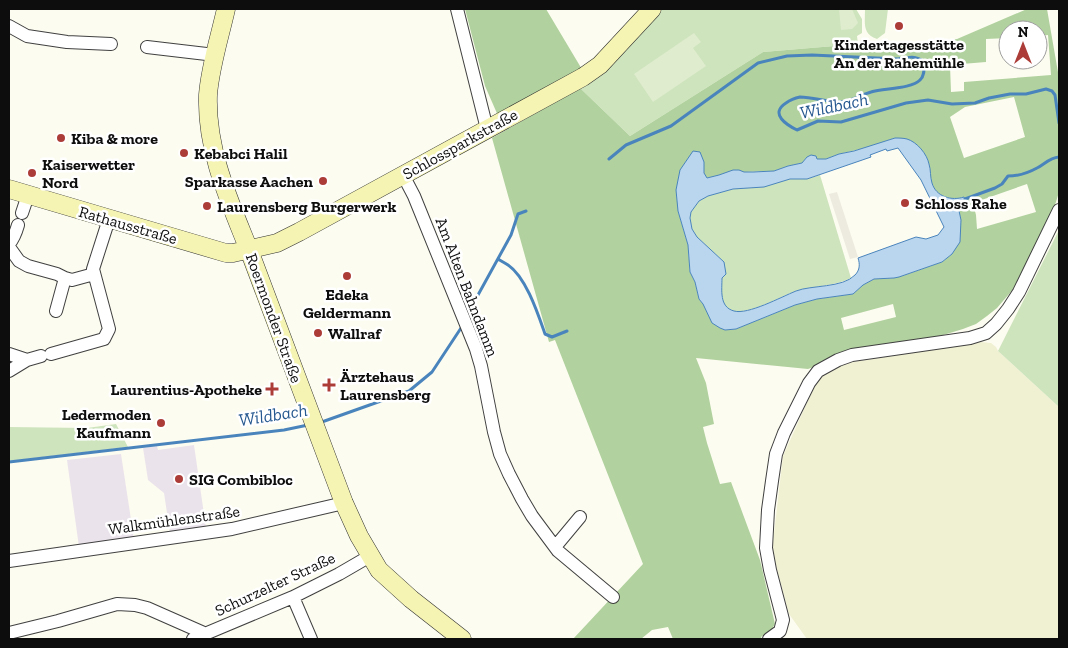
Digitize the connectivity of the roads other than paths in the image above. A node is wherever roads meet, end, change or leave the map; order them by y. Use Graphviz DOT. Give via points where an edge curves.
graph roads {
  1 [pos="226,9"];
  2 [pos="457,9"];
  3 [pos="652,9"];
  4 [pos="9,26"];
  5 [pos="111,44"];
  6 [pos="147,47"];
  7 [pos="215,55"];
  8 [pos="487,129"];
  9 [pos="403,175"];
  10 [pos="9,189"];
  11 [pos="28,195"];
  12 [pos="1059,210"];
  13 [pos="109,219"];
  14 [pos="9,245"];
  15 [pos="249,250"];
  16 [pos="94,274"];
  17 [pos="65,278"];
  18 [pos="56,311"];
  19 [pos="9,354"];
  20 [pos="26,360"];
  21 [pos="9,371"];
  22 [pos="344,503"];
  23 [pos="580,517"];
  24 [pos="556,547"];
  25 [pos="370,556"];
  26 [pos="9,561"];
  27 [pos="293,597"];
  28 [pos="613,597"];
  29 [pos="9,633"];
  30 [pos="206,634"];
  31 [pos="193,639"];
  32 [pos="311,639"];
  33 [pos="462,639"];
  34 [pos="769,639"];
  1 -- 7 [label="street, Roermonder Straße"];
  2 -- 8 [label="street"];
  3 -- 8 [label="street, Schlossparkstraße" via="600,65"];
  4 -- 5 [label="street" via="26,36"];
  6 -- 7 [label="street"];
  7 -- 15 [label="street, Roermonder Straße" via="208,93 210,139"];
  8 -- 9 [label="street, Schlossparkstraße"];
  9 -- 15 [label="street, Schlossparkstraße" via="277,243"];
  9 -- 24 [label="street, Am Alten Bahndamm" via="472,339 500,454 532,516"];
  10 -- 11 [label="street, Rathausstraße"];
  11 -- 13 [label="street, Rathausstraße"];
  11 -- 14 [label="street"];
  12 -- 34 [label="street" via="1019,292 1008,310 986,332 970,338 852,355 818,371 809,383 776,454 766,548 782,620 780,631"];
  13 -- 15 [label="street, Rathausstraße" via="226,253"];
  13 -- 16 [label="street" via="93,268"];
  14 -- 17 [label="street" via="19,261"];
  15 -- 22 [label="street, Roermonder Straße"];
  16 -- 17 [label="street" via="72,280"];
  16 -- 20 [label="street" via="109,328 104,339"];
  17 -- 18 [label="street"];
  19 -- 20 [label="street"];
  20 -- 21 [label="street"];
  22 -- 25 [label="street, Roermonder Straße"];
  22 -- 26 [label="street, Walkmühlenstraße" via="232,529"];
  23 -- 24 [label="street"];
  24 -- 28 [label="street, Am Alten Bahndamm"];
  25 -- 27 [label="street, Schurzelter Straße"];
  25 -- 33 [label="street, Roermonder Straße" via="392,583"];
  27 -- 30 [label="street, Schurzelter Straße"];
  27 -- 32 [label="street"];
  29 -- 30 [label="street" via="117,604 147,608"];
  30 -- 31 [label="street, Schurzelter Straße"];
}
